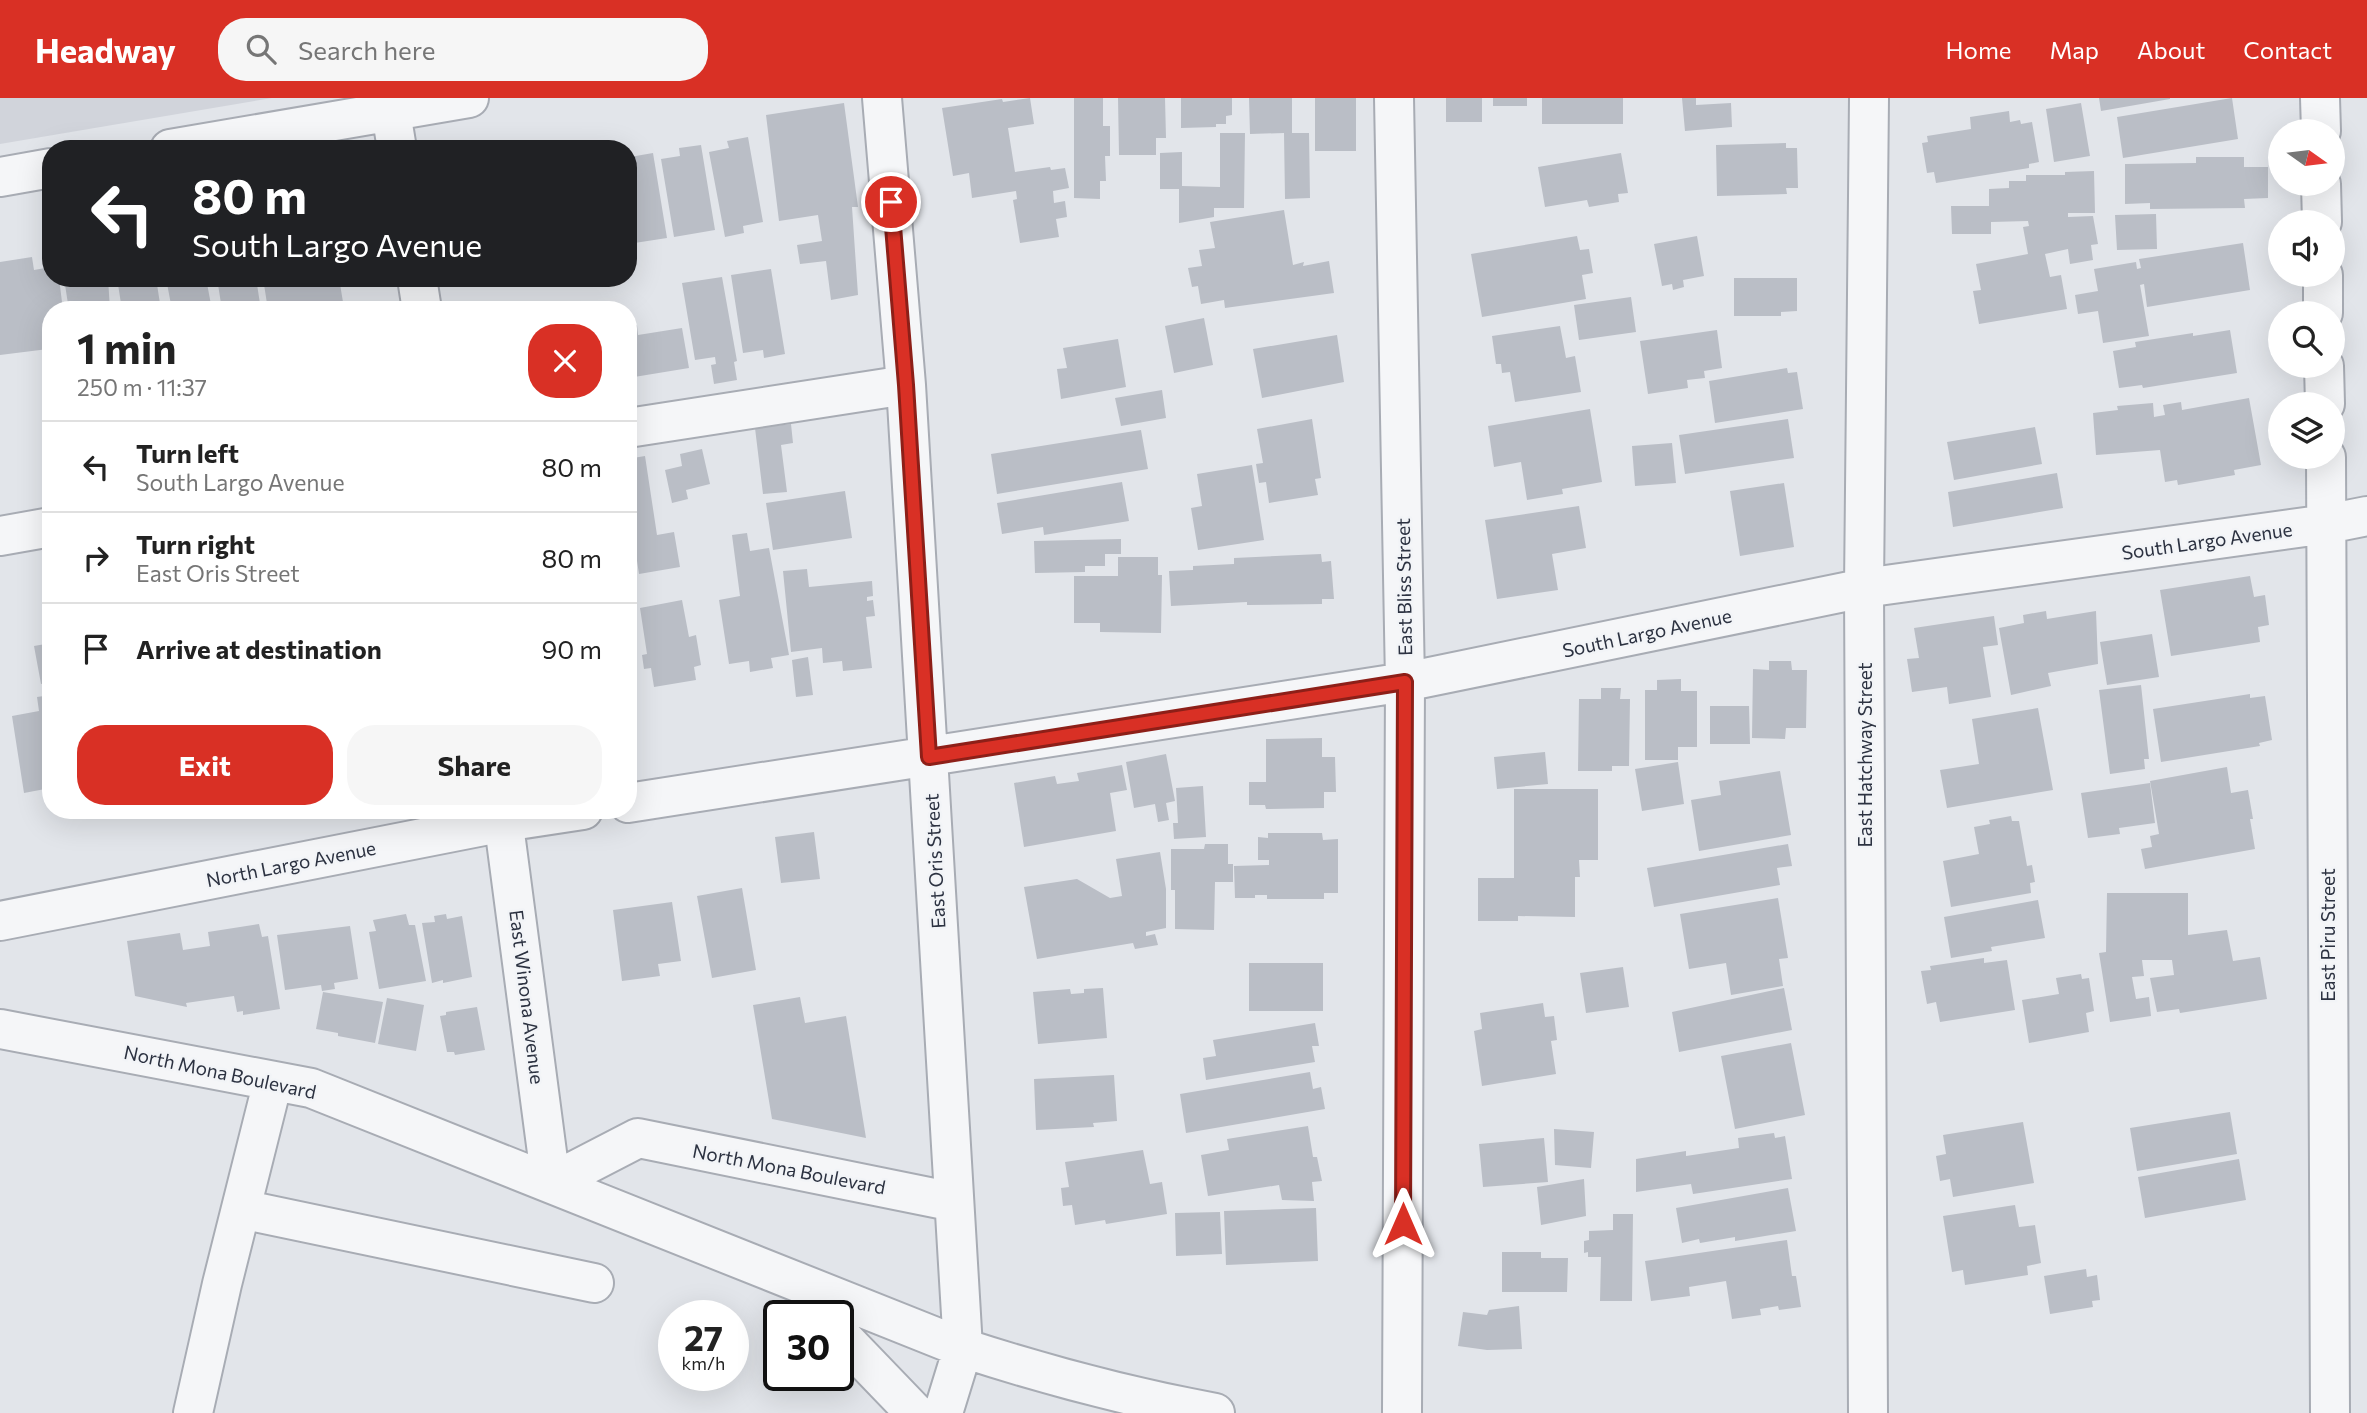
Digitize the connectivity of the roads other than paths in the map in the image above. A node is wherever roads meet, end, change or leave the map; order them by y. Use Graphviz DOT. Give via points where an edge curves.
graph roads {
  1 [pos="469,98"];
  2 [pos="883,98"];
  3 [pos="1394,98"];
  4 [pos="1869,98"];
  5 [pos="2320,98"];
  6 [pos="2321,119"];
  7 [pos="394,130"];
  8 [pos="276,140"];
  9 [pos="42,170"];
  10 [pos="0,177"];
  11 [pos="906,385"];
  12 [pos="637,427"];
  13 [pos="2326,469"];
  14 [pos="2367,516"];
  15 [pos="2327,524"];
  16 [pos="42,529"];
  17 [pos="0,536"];
  18 [pos="1864,588"];
  19 [pos="1405,682"];
  20 [pos="929,757"];
  21 [pos="637,802"];
  22 [pos="489,819"];
  23 [pos="503,819"];
  24 [pos="0,921"];
  25 [pos="0,1029"];
  26 [pos="274,1081"];
  27 [pos="551,1183"];
  28 [pos="954,1202"];
  29 [pos="241,1209"];
  30 [pos="792,1279"];
  31 [pos="594,1283"];
  32 [pos="810,1300"];
  33 [pos="963,1348"];
  34 [pos="854,1350"];
  35 [pos="1195,1411"];
  36 [pos="192,1413"];
  37 [pos="915,1413"];
  38 [pos="943,1413"];
  39 [pos="1402,1413"];
  40 [pos="1868,1413"];
  41 [pos="2330,1413"];
  1 -- 7 [label="street"];
  2 -- 11 [label="street, East Oris Street"];
  3 -- 19 [label="street, East Bliss Street"];
  4 -- 18 [label="street, East Hatchway Street"];
  5 -- 6 [label="street"];
  7 -- 8 [label="street"];
  9 -- 10 [label="street"];
  11 -- 12 [label="street"];
  11 -- 20 [label="street, East Oris Street"];
  13 -- 15 [label="street, East Piru Street"];
  14 -- 15 [label="street, South Largo Avenue"];
  15 -- 18 [label="street, South Largo Avenue"];
  15 -- 41 [label="street, East Piru Street"];
  16 -- 17 [label="street"];
  18 -- 19 [label="street, South Largo Avenue"];
  18 -- 40 [label="street, East Hatchway Street"];
  19 -- 20 [label="street, South Largo Avenue"];
  19 -- 39 [label="street, East Bliss Street"];
  20 -- 21 [label="street"];
  20 -- 28 [label="street, East Oris Street"];
  22 -- 24 [label="street, North Largo Avenue"];
  23 -- 27 [label="street, East Winona Avenue"];
  25 -- 26 [label="street, North Mona Boulevard"];
  26 -- 27 [label="street, North Mona Boulevard" via="312,1088"];
  26 -- 29 [label="street"];
  27 -- 28 [label="street, North Mona Boulevard" via="638,1138"];
  27 -- 30 [label="street, North Mona Boulevard"];
  28 -- 33 [label="street, East Oris Street"];
  29 -- 31 [label="street"];
  29 -- 36 [label="street"];
  30 -- 32 [label="street"];
  30 -- 33 [label="street, North Mona Boulevard"];
  33 -- 35 [label="street, North Mona Boulevard" via="1043,1374"];
  33 -- 38 [label="street, East Oris Street"];
  34 -- 37 [label="street"];
}
